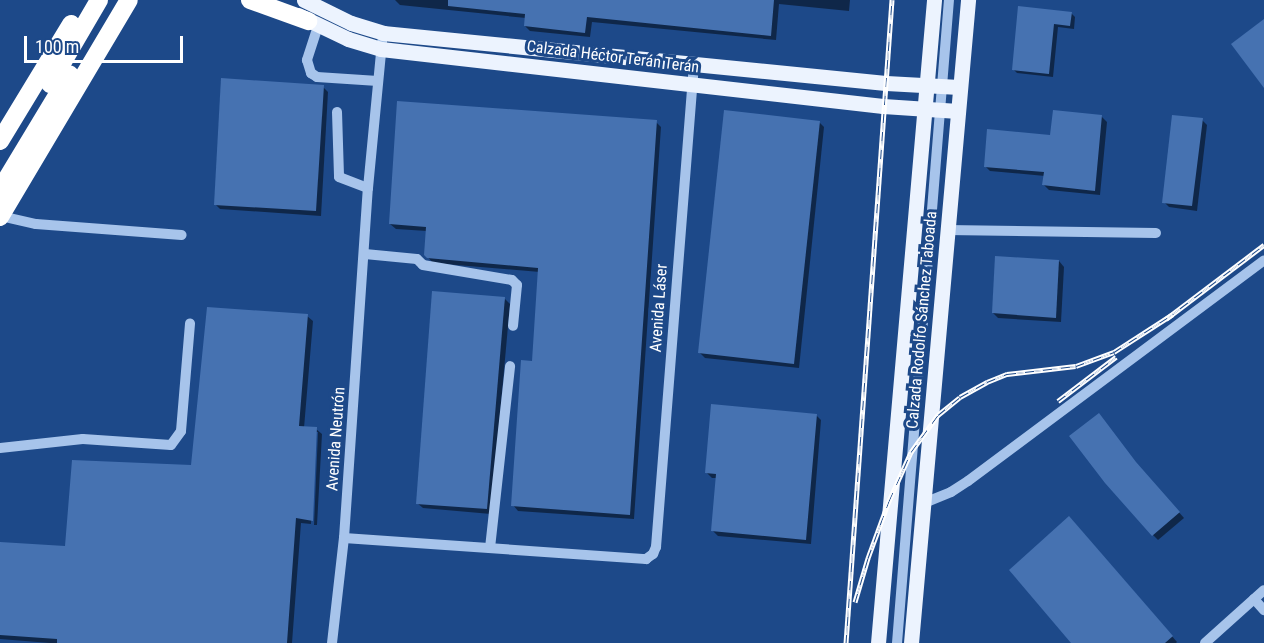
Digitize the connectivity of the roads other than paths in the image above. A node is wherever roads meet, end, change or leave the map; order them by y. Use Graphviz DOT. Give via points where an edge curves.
graph roads {
  1 [pos="86,0"];
  2 [pos="99,0"];
  3 [pos="250,0"];
  4 [pos="275,0"];
  5 [pos="304,0"];
  6 [pos="934,0"];
  7 [pos="949,0"];
  8 [pos="968,0"];
  9 [pos="120,4"];
  10 [pos="313,24"];
  11 [pos="383,33"];
  12 [pos="381,49"];
  13 [pos="694,63"];
  14 [pos="378,81"];
  15 [pos="692,84"];
  16 [pos="925,85"];
  17 [pos="941,86"];
  18 [pos="959,87"];
  19 [pos="923,108"];
  20 [pos="940,109"];
  21 [pos="958,111"];
  22 [pos="338,112"];
  23 [pos="0,141"];
  24 [pos="0,167"];
  25 [pos="368,188"];
  26 [pos="0,190"];
  27 [pos="0,216"];
  28 [pos="947,230"];
  29 [pos="1156,233"];
  30 [pos="182,235"];
  31 [pos="365,254"];
  32 [pos="1264,260"];
  33 [pos="190,323"];
  34 [pos="513,326"];
  35 [pos="510,366"];
  36 [pos="0,448"];
  37 [pos="924,503"];
  38 [pos="344,538"];
  39 [pos="490,548"];
  40 [pos="1264,590"];
  41 [pos="1254,599"];
  42 [pos="1264,610"];
  43 [pos="332,643"];
  44 [pos="878,643"];
  45 [pos="897,643"];
  46 [pos="911,643"];
  47 [pos="1205,643"];
  1 -- 23 [label="highway"];
  2 -- 24 [label="highway"];
  3 -- 10 [label="highway"];
  4 -- 10 [label="main road, Calzada Héctor Terán Terán"];
  5 -- 11 [label="main road, Calzada Héctor Terán Terán" via="351,23"];
  6 -- 16 [label="main road, Calzada Rodolfo Sánchez Taboada"];
  7 -- 17 [label="street"];
  8 -- 18 [label="main road, Calzada Rodolfo Sánchez Taboada"];
  9 -- 26 [label="highway"];
  9 -- 27 [label="highway"];
  10 -- 12 [label="main road, Calzada Héctor Terán Terán"];
  10 -- 14 [label="street" via="307,60 310,73"];
  11 -- 12 [label="street, Avenida Neutrón"];
  11 -- 13 [label="main road, Calzada Héctor Terán Terán"];
  12 -- 14 [label="street, Avenida Neutrón"];
  12 -- 15 [label="main road, Calzada Héctor Terán Terán"];
  13 -- 15 [label="street, Avenida Láser"];
  13 -- 16 [label="main road, Calzada Héctor Terán Terán"];
  14 -- 25 [label="street, Avenida Neutrón"];
  15 -- 19 [label="main road, Calzada Héctor Terán Terán"];
  15 -- 39 [label="street, Avenida Láser" via="653,554 646,559"];
  16 -- 17 [label="main road, Calzada Héctor Terán Terán"];
  16 -- 19 [label="main road, Calzada Rodolfo Sánchez Taboada"];
  17 -- 18 [label="main road, Calzada Héctor Terán Terán"];
  17 -- 20 [label="street"];
  18 -- 21 [label="main road, Calzada Rodolfo Sánchez Taboada"];
  19 -- 20 [label="main road, Calzada Héctor Terán Terán"];
  19 -- 44 [label="main road, Calzada Rodolfo Sánchez Taboada"];
  20 -- 21 [label="main road, Calzada Héctor Terán Terán"];
  20 -- 45 [label="street"];
  21 -- 28 [label="main road, Calzada Rodolfo Sánchez Taboada"];
  22 -- 25 [label="street" via="339,177"];
  25 -- 31 [label="street, Avenida Neutrón"];
  27 -- 30 [label="street" via="36,224"];
  28 -- 29 [label="street"];
  28 -- 37 [label="main road, Calzada Rodolfo Sánchez Taboada"];
  31 -- 34 [label="street" via="417,259 423,265 512,280 517,285"];
  31 -- 38 [label="street, Avenida Neutrón"];
  32 -- 37 [label="street" via="968,481"];
  33 -- 36 [label="street" via="181,431 171,445 83,439"];
  35 -- 39 [label="street"];
  37 -- 46 [label="main road, Calzada Rodolfo Sánchez Taboada"];
  38 -- 39 [label="street"];
  38 -- 43 [label="street, Avenida Neutrón"];
  40 -- 41 [label="street"];
  41 -- 42 [label="street"];
  41 -- 47 [label="street"];
}
